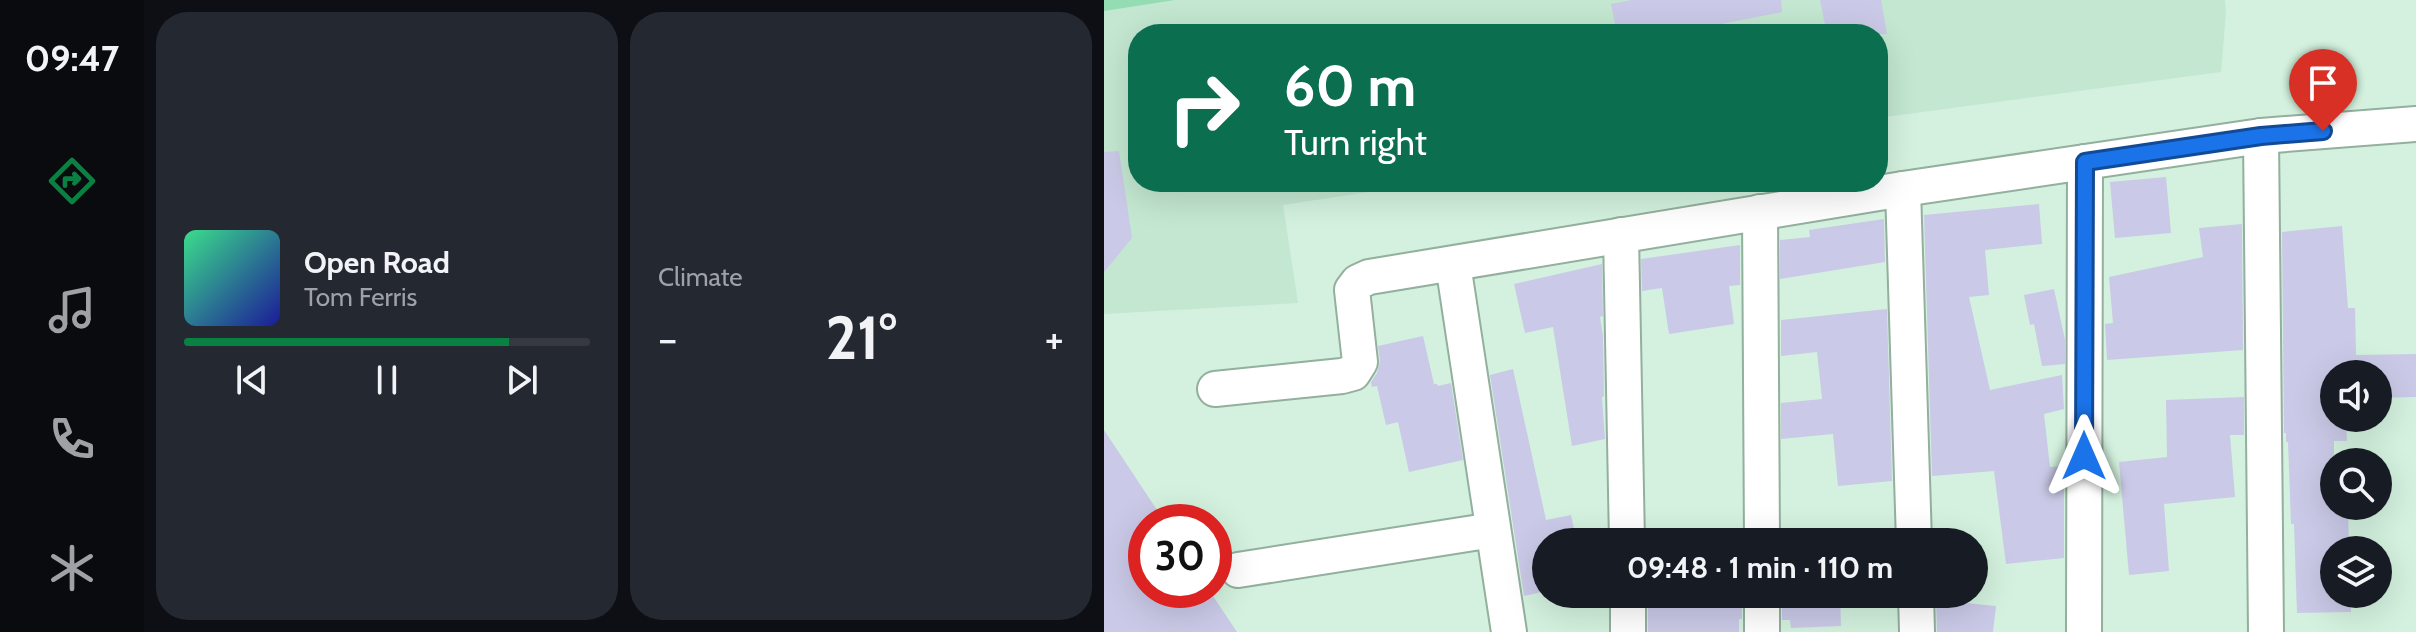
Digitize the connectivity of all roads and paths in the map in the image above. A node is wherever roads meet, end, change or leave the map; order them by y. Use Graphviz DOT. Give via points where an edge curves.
graph roads {
  1 [pos="2416,124"];
  2 [pos="2261,136"];
  3 [pos="2085,162"];
  4 [pos="1903,189"];
  5 [pos="1888,191"];
  6 [pos="1884,192"];
  7 [pos="1760,212"];
  8 [pos="1621,235"];
  9 [pos="1453,264"];
  10 [pos="1215,389"];
  11 [pos="1627,528"];
  12 [pos="1762,528"];
  13 [pos="1914,528"];
  14 [pos="1493,530"];
  15 [pos="1238,570"];
  16 [pos="1628,608"];
  17 [pos="1762,608"];
  18 [pos="1916,608"];
  19 [pos="1509,632"];
  20 [pos="1628,632"];
  21 [pos="1762,632"];
  22 [pos="1917,632"];
  23 [pos="2084,632"];
  24 [pos="2266,632"];
  1 -- 2 [label="street"];
  2 -- 3 [label="street"];
  2 -- 24 [label="street"];
  3 -- 4 [label="street"];
  3 -- 23 [label="street"];
  4 -- 5 [label="street"];
  4 -- 13 [label="street"];
  6 -- 7 [label="street"];
  7 -- 8 [label="street"];
  7 -- 12 [label="street"];
  8 -- 9 [label="street"];
  8 -- 11 [label="street"];
  9 -- 10 [label="street" via="1358,282 1352,290 1360,362 1353,373"];
  9 -- 14 [label="street"];
  14 -- 15 [label="street"];
  14 -- 19 [label="street"];
  16 -- 20 [label="street"];
  17 -- 21 [label="street"];
  18 -- 22 [label="street"];
}
